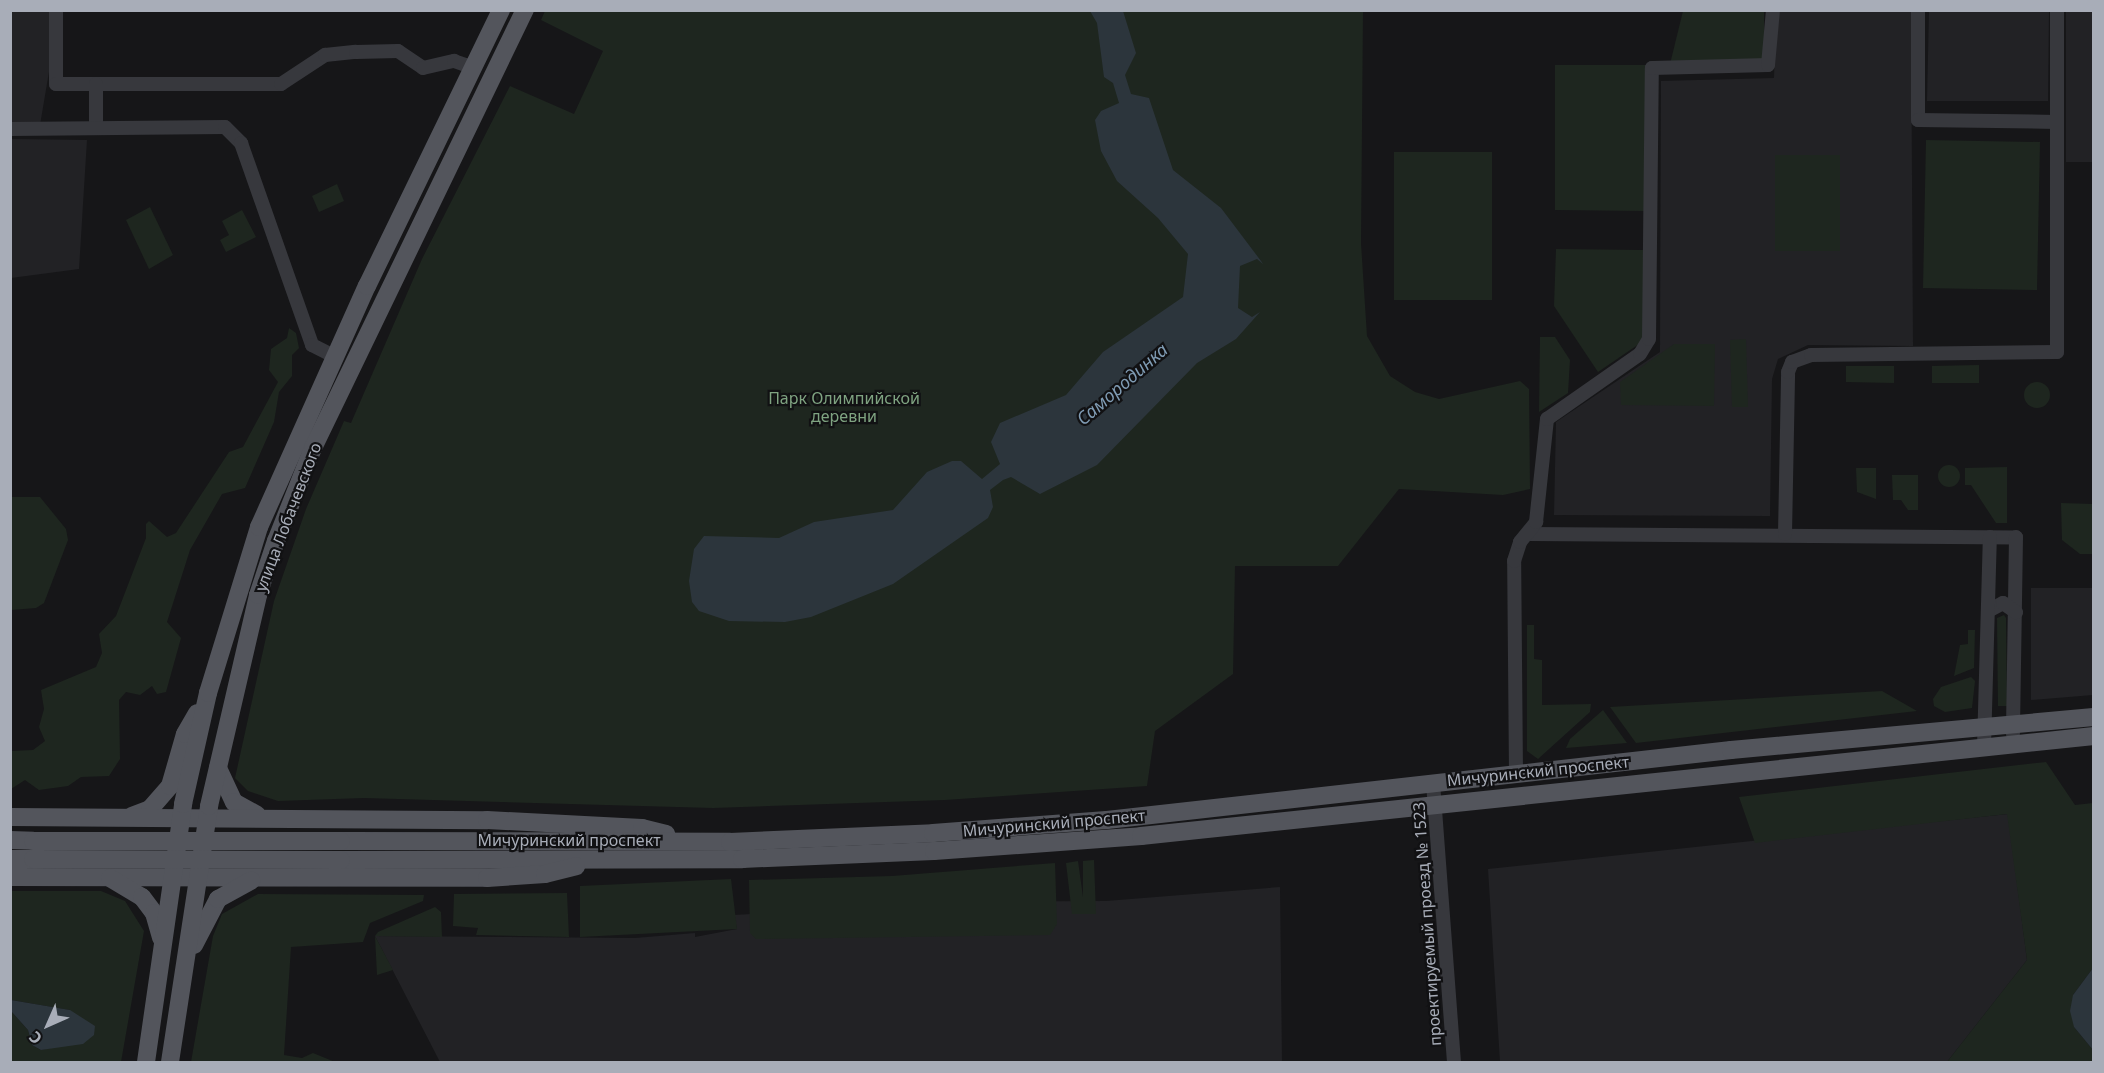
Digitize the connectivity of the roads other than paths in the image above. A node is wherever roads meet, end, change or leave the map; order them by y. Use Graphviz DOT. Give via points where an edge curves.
graph roads {
  1 [pos="57,10"];
  2 [pos="501,10"];
  3 [pos="1773,10"];
  4 [pos="1918,10"];
  5 [pos="2057,10"];
  6 [pos="523,15"];
  7 [pos="474,68"];
  8 [pos="96,84"];
  9 [pos="2056,122"];
  10 [pos="96,128"];
  11 [pos="10,129"];
  12 [pos="334,356"];
  13 [pos="1530,534"];
  14 [pos="1785,534"];
  15 [pos="1990,537"];
  16 [pos="1988,611"];
  17 [pos="2016,612"];
  18 [pos="208,693"];
  19 [pos="2094,717"];
  20 [pos="2013,726"];
  21 [pos="2094,736"];
  22 [pos="1985,738"];
  23 [pos="2013,745"];
  24 [pos="218,768"];
  25 [pos="1516,774"];
  26 [pos="1433,783"];
  27 [pos="1435,803"];
  28 [pos="10,816"];
  29 [pos="131,817"];
  30 [pos="80,818"];
  31 [pos="277,818"];
  32 [pos="181,819"];
  33 [pos="207,819"];
  34 [pos="300,819"];
  35 [pos="10,840"];
  36 [pos="691,840"];
  37 [pos="33,850"];
  38 [pos="10,859"];
  39 [pos="604,859"];
  40 [pos="106,876"];
  41 [pos="10,877"];
  42 [pos="77,877"];
  43 [pos="173,878"];
  44 [pos="198,878"];
  45 [pos="259,878"];
  46 [pos="298,878"];
  47 [pos="163,947"];
  48 [pos="184,969"];
  49 [pos="146,1062"];
  50 [pos="170,1062"];
  51 [pos="1454,1062"];
  1 -- 8 [label="street" via="56,84"];
  2 -- 6 [label="street" via="507,24"];
  2 -- 7 [label="main road, улица Лобачевского"];
  3 -- 13 [label="street" via="1768,65 1652,68 1649,339 1640,354 1546,419 1539,512"];
  4 -- 9 [label="street" via="1918,120"];
  5 -- 9 [label="street"];
  6 -- 24 [label="main road, улица Лобачевского" via="313,448 258,595"];
  7 -- 8 [label="street" via="454,61 423,68 398,51 356,52 325,55 281,84"];
  7 -- 12 [label="main road, улица Лобачевского"];
  8 -- 10 [label="street"];
  9 -- 14 [label="street" via="2057,352 1811,355 1792,362 1787,379"];
  10 -- 11 [label="street"];
  10 -- 12 [label="street" via="213,124 234,134 312,345"];
  12 -- 18 [label="main road, улица Лобачевского" via="259,527"];
  13 -- 14 [label="street"];
  13 -- 25 [label="street" via="1520,542 1514,561"];
  14 -- 15 [label="street"];
  15 -- 16 [label="street"];
  15 -- 17 [label="street" via="2016,537"];
  16 -- 17 [label="street" via="2003,603"];
  16 -- 22 [label="street"];
  17 -- 20 [label="street"];
  18 -- 29 [label="main road" via="185,734 170,786 150,809"];
  18 -- 32 [label="main road, улица Лобачевского"];
  19 -- 20 [label="main road, Мичуринский проспект"];
  20 -- 22 [label="main road, Мичуринский проспект"];
  20 -- 23 [label="street"];
  21 -- 23 [label="main road, Мичуринский проспект"];
  22 -- 23 [label="main road, Мичуринский проспект"];
  22 -- 25 [label="main road, Мичуринский проспект"];
  22 -- 27 [label="main road, Мичуринский проспект"];
  24 -- 31 [label="main road" via="239,807"];
  24 -- 33 [label="main road, улица Лобачевского"];
  25 -- 26 [label="main road, Мичуринский проспект"];
  26 -- 27 [label="street, проектируемый проезд № 1523"];
  26 -- 36 [label="main road, Мичуринский проспект" via="1098,821 866,838"];
  27 -- 39 [label="main road, Мичуринский проспект" via="1141,836 934,851"];
  27 -- 51 [label="street, проектируемый проезд № 1523"];
  28 -- 30 [label="main road"];
  29 -- 30 [label="main road"];
  29 -- 32 [label="main road"];
  30 -- 42 [label="main road" via="101,834 105,847 100,859"];
  31 -- 33 [label="main road"];
  31 -- 34 [label="main road"];
  32 -- 33 [label="main road"];
  32 -- 43 [label="main road, улица Лобачевского"];
  33 -- 44 [label="main road, улица Лобачевского"];
  34 -- 36 [label="main road" via="642,828"];
  34 -- 46 [label="main road" via="279,829 271,848 279,866"];
  35 -- 37 [label="main road, Мичуринский проспект"];
  36 -- 37 [label="main road, Мичуринский проспект, bridge" via="341,841"];
  37 -- 38 [label="main road, Мичуринский проспект"];
  37 -- 39 [label="main road, Мичуринский проспект, bridge" via="341,860"];
  39 -- 46 [label="main road" via="545,874 499,877"];
  40 -- 42 [label="main road"];
  40 -- 43 [label="main road"];
  40 -- 47 [label="main road" via="142,897 154,913"];
  41 -- 42 [label="main road"];
  43 -- 44 [label="main road"];
  43 -- 47 [label="main road, улица Лобачевского"];
  44 -- 45 [label="main road"];
  44 -- 48 [label="main road, улица Лобачевского"];
  45 -- 46 [label="main road"];
  45 -- 48 [label="main road" via="226,891 211,908"];
  47 -- 49 [label="main road, улица Лобачевского"];
  48 -- 50 [label="main road, улица Лобачевского"];
}
